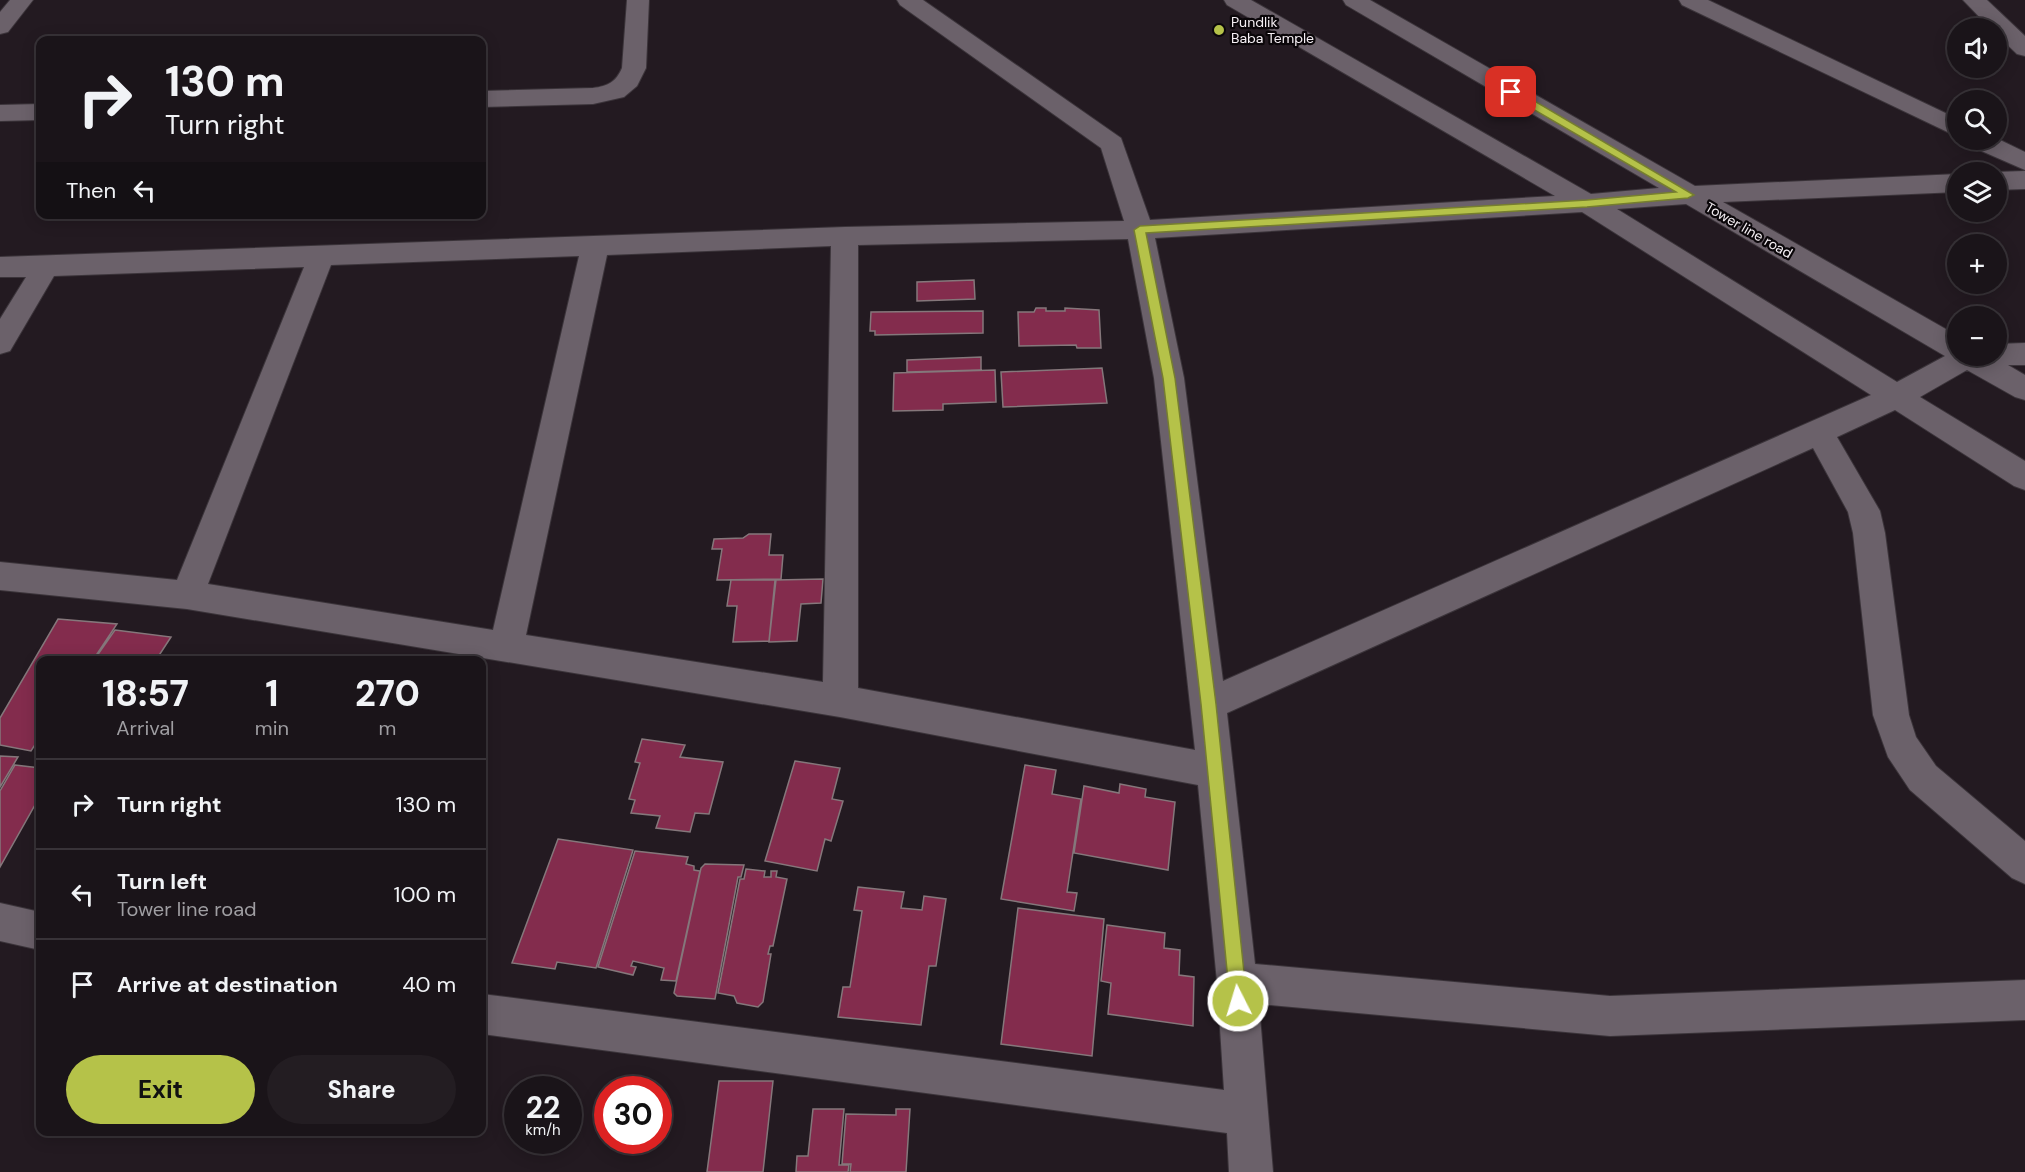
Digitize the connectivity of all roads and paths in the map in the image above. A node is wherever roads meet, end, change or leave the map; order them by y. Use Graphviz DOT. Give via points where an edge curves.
graph roads {
  1 [pos="22,0"];
  2 [pos="638,0"];
  3 [pos="908,0"];
  4 [pos="1235,0"];
  5 [pos="1353,0"];
  6 [pos="1690,0"];
  7 [pos="1974,0"];
  8 [pos="0,27"];
  9 [pos="2025,49"];
  10 [pos="486,99"];
  11 [pos="36,112"];
  12 [pos="0,113"];
  13 [pos="1947,124"];
  14 [pos="2000,150"];
  15 [pos="2025,162"];
  16 [pos="2025,180"];
  17 [pos="2007,181"];
  18 [pos="1947,183"];
  19 [pos="1688,195"];
  20 [pos="1587,203"];
  21 [pos="1140,230"];
  22 [pos="845,236"];
  23 [pos="595,246"];
  24 [pos="321,257"];
  25 [pos="0,267"];
  26 [pos="46,267"];
  27 [pos="0,343"];
  28 [pos="1947,344"];
  29 [pos="2025,354"];
  30 [pos="2007,355"];
  31 [pos="1949,366"];
  32 [pos="1985,366"];
  33 [pos="2025,389"];
  34 [pos="1894,397"];
  35 [pos="1819,432"];
  36 [pos="2025,477"];
  37 [pos="0,576"];
  38 [pos="187,595"];
  39 [pos="506,647"];
  40 [pos="840,701"];
  41 [pos="1208,704"];
  42 [pos="1215,771"];
  43 [pos="2025,865"];
  44 [pos="0,922"];
  45 [pos="36,930"];
  46 [pos="1237,982"];
  47 [pos="2025,1000"];
  48 [pos="486,1015"];
  49 [pos="1247,1114"];
  50 [pos="1251,1172"];
  1 -- 8 [label="street"];
  2 -- 10 [label="street" via="634,68 629,81 615,92"];
  3 -- 21 [label="street" via="1112,144"];
  4 -- 20 [label="street"];
  5 -- 19 [label="street, Tower line road"];
  6 -- 13 [label="street"];
  7 -- 9 [label="street"];
  11 -- 12 [label="street"];
  14 -- 15 [label="street"];
  16 -- 17 [label="street"];
  18 -- 19 [label="street"];
  19 -- 20 [label="street"];
  19 -- 28 [label="street, Tower line road"];
  20 -- 21 [label="street"];
  20 -- 34 [label="street"];
  21 -- 22 [label="street"];
  21 -- 41 [label="street" via="1169,378"];
  22 -- 23 [label="street"];
  22 -- 40 [label="street"];
  23 -- 24 [label="street"];
  23 -- 39 [label="street"];
  24 -- 26 [label="street"];
  24 -- 38 [label="street"];
  25 -- 26 [label="street"];
  26 -- 27 [label="street"];
  29 -- 30 [label="street"];
  31 -- 34 [label="street"];
  32 -- 33 [label="street"];
  34 -- 35 [label="street"];
  34 -- 36 [label="street"];
  35 -- 41 [label="street"];
  35 -- 43 [label="street" via="1864,510 1891,715 1902,745 1923,778"];
  37 -- 38 [label="street"];
  38 -- 39 [label="street"];
  39 -- 40 [label="street"];
  40 -- 42 [label="street"];
  41 -- 42 [label="street"];
  42 -- 46 [label="street"];
  44 -- 45 [label="street"];
  46 -- 47 [label="street" via="1610,1016"];
  46 -- 49 [label="street"];
  48 -- 49 [label="street"];
  49 -- 50 [label="street"];
}
